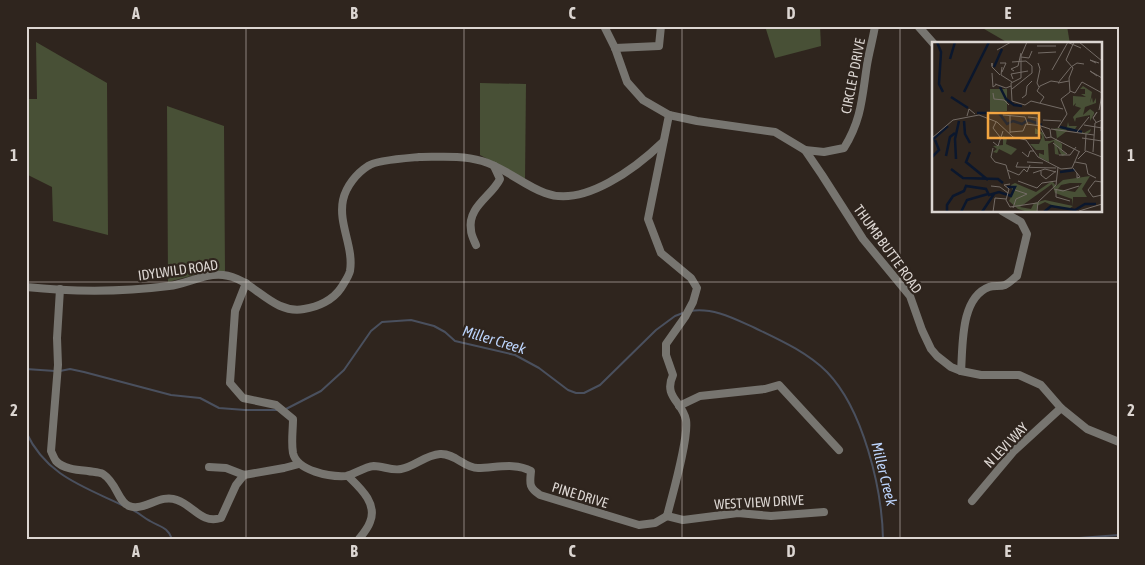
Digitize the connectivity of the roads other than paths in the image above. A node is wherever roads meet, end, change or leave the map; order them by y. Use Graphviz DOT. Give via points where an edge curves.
graph roads {
  1 [pos="604,26"];
  2 [pos="661,26"];
  3 [pos="875,26"];
  4 [pos="918,26"];
  5 [pos="932,42"];
  6 [pos="615,48"];
  7 [pos="669,114"];
  8 [pos="663,142"];
  9 [pos="805,150"];
  10 [pos="494,166"];
  11 [pos="1004,212"];
  12 [pos="476,245"];
  13 [pos="246,283"];
  14 [pos="26,287"];
  15 [pos="60,289"];
  16 [pos="960,371"];
  17 [pos="679,406"];
  18 [pos="1061,408"];
  19 [pos="1119,442"];
  20 [pos="839,450"];
  21 [pos="299,464"];
  22 [pos="209,467"];
  23 [pos="244,475"];
  24 [pos="348,476"];
  25 [pos="972,501"];
  26 [pos="824,512"];
  27 [pos="667,516"];
  28 [pos="359,539"];
  1 -- 6 [label="street, THUMB BUTTE ROAD"];
  2 -- 6 [label="street" via="659,46"];
  3 -- 9 [label="street, CIRCLE P DRIVE" via="861,110 854,132 844,148 824,152"];
  4 -- 5 [label="street"];
  6 -- 7 [label="street, THUMB BUTTE ROAD" via="627,82 643,100"];
  7 -- 8 [label="street"];
  7 -- 9 [label="street, THUMB BUTTE ROAD" via="775,132"];
  8 -- 10 [label="street, IDYLWILD ROAD" via="649,156 592,192 567,196 547,194"];
  8 -- 17 [label="street" via="648,219 661,252 698,288 685,317 666,344 673,375 669,383 671,395"];
  9 -- 16 [label="street, THUMB BUTTE ROAD" via="863,239 910,296 931,349"];
  10 -- 12 [label="street" via="500,179 474,210 471,219 470,229"];
  10 -- 13 [label="street, IDYLWILD ROAD" via="459,156 407,158 370,164 353,178 343,200 350,272 338,292 321,305 302,310 280,307"];
  11 -- 16 [label="street" via="1021,222 1027,234 1017,276 1005,285 989,287 971,304 966,315"];
  13 -- 15 [label="street, IDYLWILD ROAD" via="221,275 153,288"];
  13 -- 21 [label="street" via="235,311 230,383 243,398 276,405 293,419 293,454"];
  14 -- 15 [label="street, IDYLWILD ROAD"];
  15 -- 23 [label="street" via="51,450 56,461 66,468 100,473 109,478 121,500 129,506 139,508 166,498 177,499 204,519 214,520 221,518"];
  16 -- 18 [label="street, THUMB BUTTE ROAD" via="981,375 1019,375 1041,385"];
  17 -- 20 [label="street" via="700,396 779,386"];
  17 -- 27 [label="street" via="686,420 686,435"];
  18 -- 19 [label="street, THUMB BUTTE ROAD" via="1087,429"];
  18 -- 25 [label="street, N LEVI WAY" via="1014,452"];
  21 -- 23 [label="street"];
  21 -- 24 [label="street, PINE DRIVE" via="325,476"];
  22 -- 23 [label="street" via="226,468"];
  24 -- 27 [label="street, PINE DRIVE" via="360,469 376,466 398,470 438,454 449,455 478,468 525,467 531,471 533,490 540,495 621,520 639,525 654,523"];
  24 -- 28 [label="street" via="365,493 372,509 371,522"];
  26 -- 27 [label="street, WEST VIEW DRIVE" via="771,516 738,513 683,520"];
}
